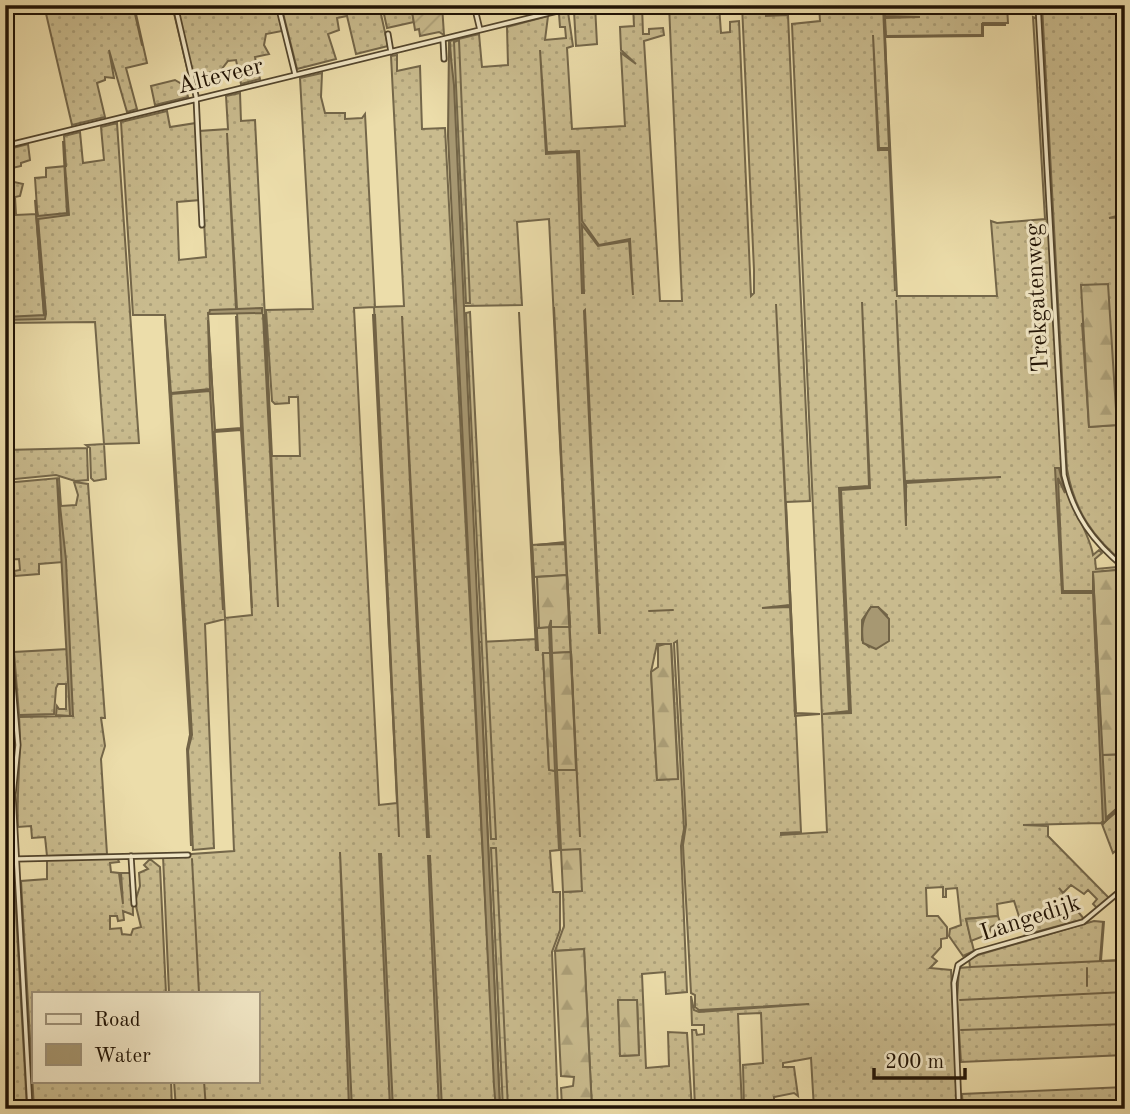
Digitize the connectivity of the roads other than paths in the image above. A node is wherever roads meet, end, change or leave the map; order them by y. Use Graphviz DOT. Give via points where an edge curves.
graph roads {
  1 [pos="175,5"];
  2 [pos="278,5"];
  3 [pos="474,5"];
  4 [pos="582,5"];
  5 [pos="1038,5"];
  6 [pos="480,30"];
  7 [pos="388,34"];
  8 [pos="443,39"];
  9 [pos="391,52"];
  10 [pos="444,59"];
  11 [pos="295,75"];
  12 [pos="195,99"];
  13 [pos="5,146"];
  14 [pos="202,225"];
  15 [pos="1125,568"];
  16 [pos="5,591"];
  17 [pos="16,849"];
  18 [pos="5,850"];
  19 [pos="188,855"];
  20 [pos="131,856"];
  21 [pos="17,859"];
  22 [pos="1125,887"];
  23 [pos="134,904"];
  24 [pos="30,1109"];
  25 [pos="959,1109"];
  1 -- 12 [label="street"];
  2 -- 11 [label="street"];
  3 -- 6 [label="street"];
  4 -- 6 [label="street, Alteveer"];
  5 -- 15 [label="street, Trekgatenweg" via="1064,475 1087,531"];
  6 -- 8 [label="street, Alteveer"];
  7 -- 9 [label="street"];
  8 -- 9 [label="street, Alteveer"];
  8 -- 10 [label="street"];
  9 -- 11 [label="street, Alteveer"];
  11 -- 12 [label="street, Alteveer"];
  12 -- 13 [label="street, Alteveer"];
  12 -- 14 [label="street"];
  16 -- 17 [label="street" via="18,745 13,789"];
  17 -- 18 [label="street"];
  17 -- 21 [label="street"];
  19 -- 20 [label="street"];
  20 -- 21 [label="street"];
  20 -- 23 [label="street"];
  21 -- 24 [label="street"];
  22 -- 25 [label="street, Langedijk" via="1083,922 977,952 958,965 954,983"];
}
